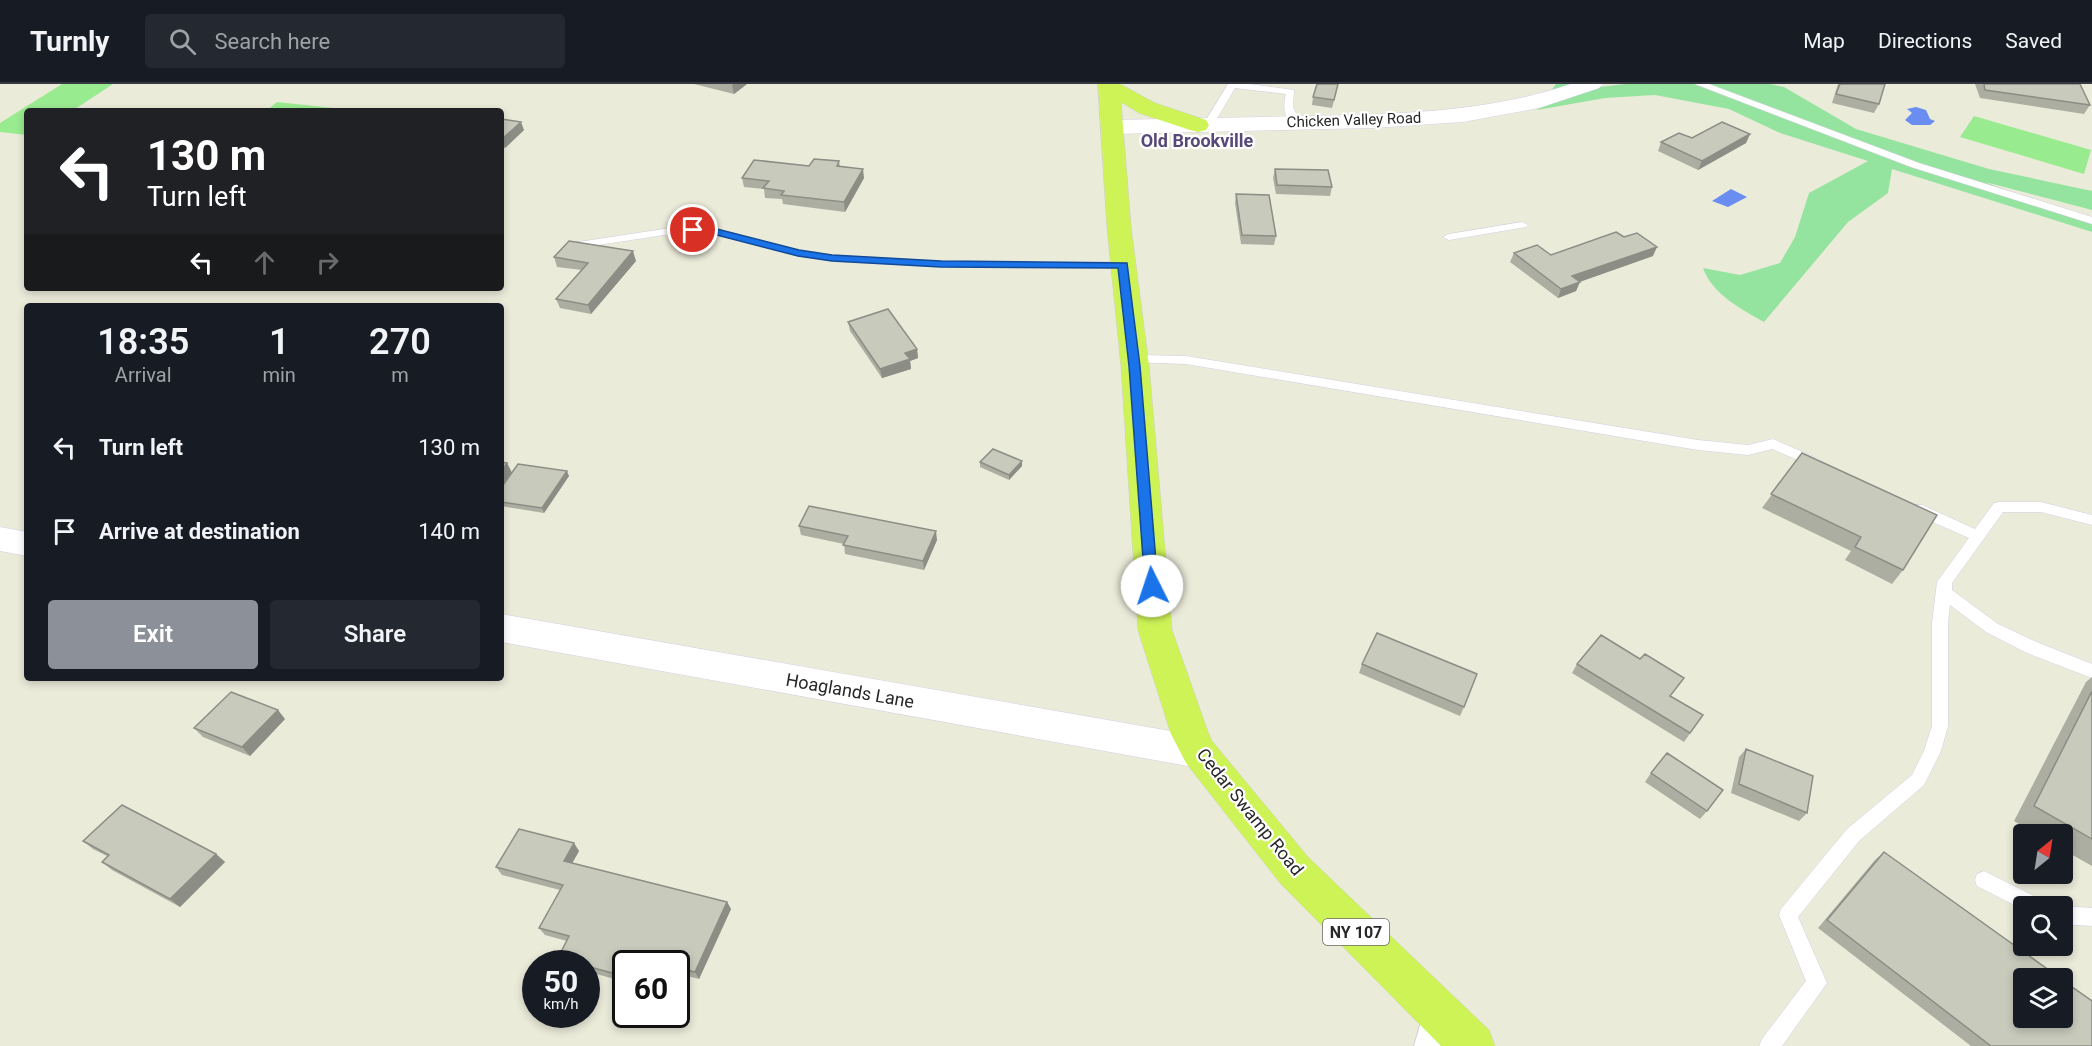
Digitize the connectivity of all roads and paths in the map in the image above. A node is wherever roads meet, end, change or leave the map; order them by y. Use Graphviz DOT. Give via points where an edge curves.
graph roads {
  1 [pos="1233,84"];
  2 [pos="1592,84"];
  3 [pos="1700,84"];
  4 [pos="1109,86"];
  5 [pos="1295,122"];
  6 [pos="1203,125"];
  7 [pos="1113,127"];
  8 [pos="2092,221"];
  9 [pos="1522,225"];
  10 [pos="1449,237"];
  11 [pos="572,246"];
  12 [pos="1123,265"];
  13 [pos="1134,358"];
  14 [pos="1827,468"];
  15 [pos="1902,502"];
  16 [pos="2092,520"];
  17 [pos="1978,536"];
  18 [pos="0,539"];
  19 [pos="24,543"];
  20 [pos="1944,592"];
  21 [pos="504,629"];
  22 [pos="2092,670"];
  23 [pos="1199,752"];
  24 [pos="1984,880"];
  25 [pos="2015,896"];
  26 [pos="2073,916"];
  27 [pos="2092,917"];
  28 [pos="1438,1031"];
  29 [pos="1473,1046"];
  30 [pos="1769,1046"];
  1 -- 5 [label="lane" via="1291,92 1288,106"];
  1 -- 6 [label="lane"];
  2 -- 5 [label="main road, Chicken Valley Road" via="1539,102 1463,115"];
  3 -- 8 [label="lane" via="1915,165"];
  4 -- 6 [label="main road" via="1147,108"];
  4 -- 7 [label="main road, Cedar Swamp Road / NY 107"];
  5 -- 6 [label="main road, Chicken Valley Road"];
  6 -- 7 [label="main road, Chicken Valley Road"];
  7 -- 12 [label="main road, Cedar Swamp Road / NY 107"];
  9 -- 10 [label="lane"];
  11 -- 12 [label="lane" via="677,230 709,230 832,258 941,264"];
  12 -- 13 [label="main road, Cedar Swamp Road / NY 107"];
  13 -- 14 [label="lane" via="1186,360 1698,444 1748,450 1773,444"];
  13 -- 23 [label="main road, Cedar Swamp Road / NY 107" via="1155,630"];
  15 -- 17 [label="lane"];
  16 -- 17 [label="lane" via="2041,507 1999,507"];
  17 -- 20 [label="lane" via="1945,582"];
  18 -- 19 [label="main road"];
  20 -- 22 [label="lane" via="1992,628"];
  20 -- 30 [label="lane" via="1940,622 1940,726 1932,751 1918,780 1853,835 1788,915 1817,983"];
  21 -- 23 [label="main road, Hoaglands Lane"];
  23 -- 28 [label="main road, Cedar Swamp Road / NY 107" via="1294,870"];
  24 -- 25 [label="lane"];
  26 -- 27 [label="lane"];
  28 -- 29 [label="main road, Cedar Swamp Road / NY 107"];
}
